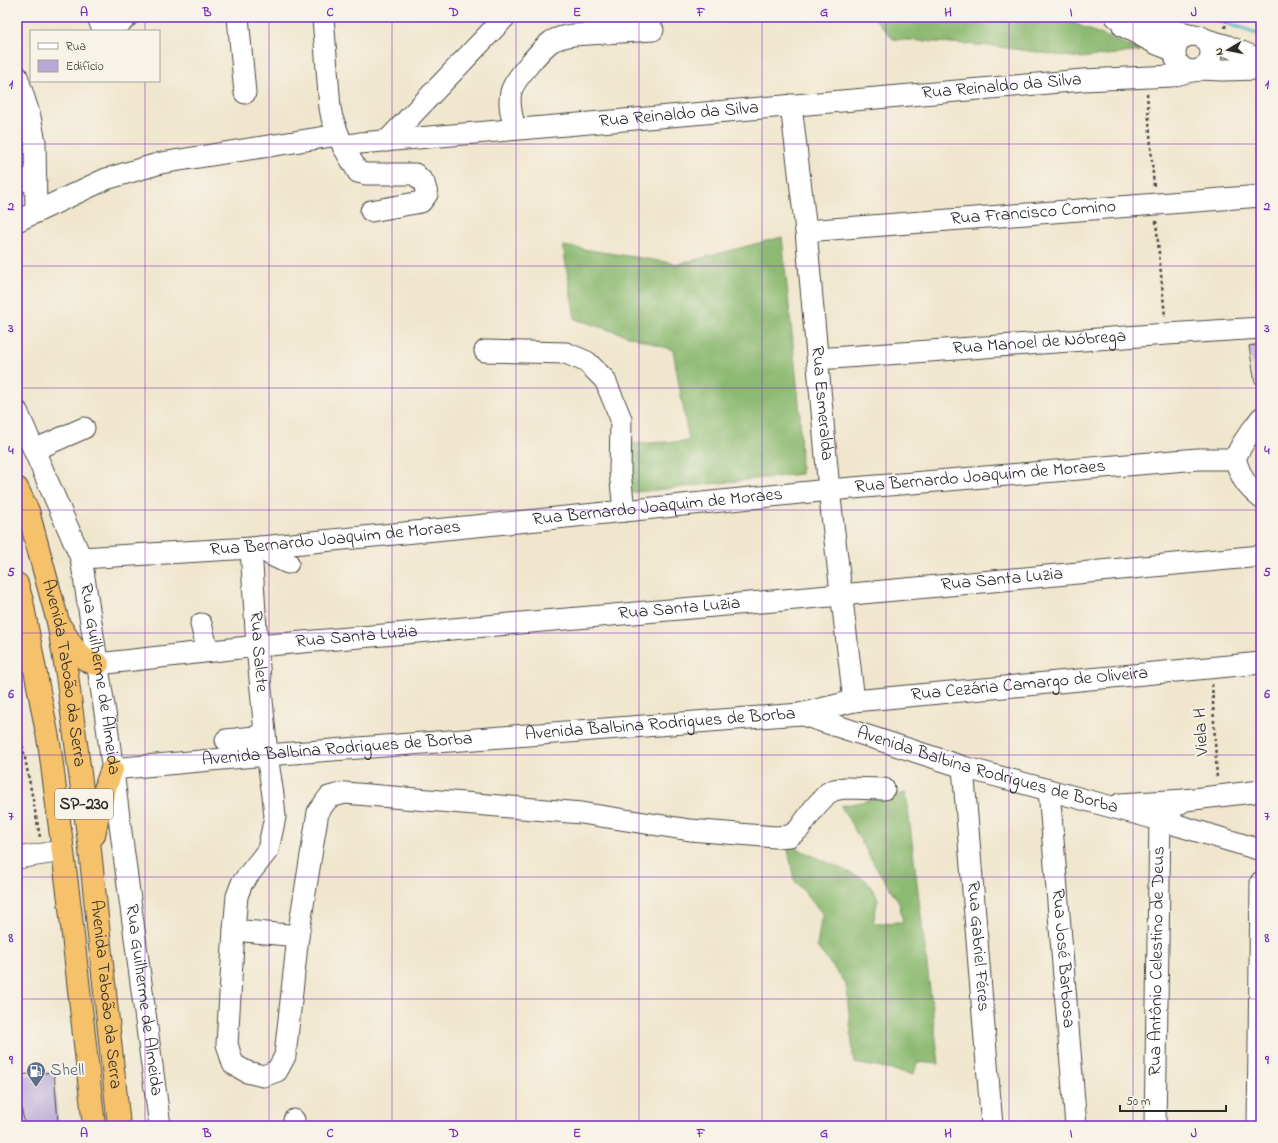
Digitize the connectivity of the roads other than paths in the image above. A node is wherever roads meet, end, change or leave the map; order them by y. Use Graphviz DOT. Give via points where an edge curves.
graph roads {
  1 [pos="98,17"];
  2 [pos="127,17"];
  3 [pos="238,17"];
  4 [pos="323,17"];
  5 [pos="505,17"];
  6 [pos="1106,17"];
  7 [pos="1116,17"];
  8 [pos="652,30"];
  9 [pos="1199,37"];
  10 [pos="1175,53"];
  11 [pos="1261,60"];
  12 [pos="1261,68"];
  13 [pos="1196,70"];
  14 [pos="17,76"];
  15 [pos="1146,78"];
  16 [pos="244,94"];
  17 [pos="791,105"];
  18 [pos="515,129"];
  19 [pos="340,140"];
  20 [pos="387,141"];
  21 [pos="27,180"];
  22 [pos="1261,196"];
  23 [pos="371,211"];
  24 [pos="36,212"];
  25 [pos="17,221"];
  26 [pos="806,231"];
  27 [pos="1261,328"];
  28 [pos="485,351"];
  29 [pos="818,360"];
  30 [pos="17,411"];
  31 [pos="1261,418"];
  32 [pos="84,428"];
  33 [pos="34,450"];
  34 [pos="1235,459"];
  35 [pos="17,488"];
  36 [pos="829,490"];
  37 [pos="1261,498"];
  38 [pos="624,511"];
  39 [pos="256,547"];
  40 [pos="1261,556"];
  41 [pos="80,558"];
  42 [pos="288,563"];
  43 [pos="17,584"];
  44 [pos="841,595"];
  45 [pos="58,622"];
  46 [pos="201,624"];
  47 [pos="256,646"];
  48 [pos="208,651"];
  49 [pos="1261,663"];
  50 [pos="98,664"];
  51 [pos="854,701"];
  52 [pos="800,714"];
  53 [pos="226,740"];
  54 [pos="266,745"];
  55 [pos="963,767"];
  56 [pos="112,769"];
  57 [pos="884,789"];
  58 [pos="1049,790"];
  59 [pos="1261,791"];
  60 [pos="1185,800"];
  61 [pos="1102,805"];
  62 [pos="1160,820"];
  63 [pos="90,850"];
  64 [pos="1261,850"];
  65 [pos="53,852"];
  66 [pos="17,858"];
  67 [pos="1261,882"];
  68 [pos="234,930"];
  69 [pos="298,936"];
  70 [pos="94,1126"];
  71 [pos="119,1126"];
  72 [pos="160,1126"];
  73 [pos="992,1126"];
  74 [pos="1076,1126"];
  75 [pos="1155,1126"];
  76 [pos="1258,1126"];
  1 -- 2 [label="street" via="101,25 107,28 113,27"];
  3 -- 16 [label="street"];
  4 -- 19 [label="street" via="330,108"];
  5 -- 20 [label="street"];
  6 -- 10 [label="street"];
  7 -- 9 [label="street"];
  8 -- 18 [label="street" via="573,35 552,41 541,50 511,91 510,104"];
  9 -- 10 [label="street" via="1189,35 1181,39"];
  9 -- 11 [label="street"];
  9 -- 13 [label="street" via="1208,44 1210,55 1209,61"];
  10 -- 13 [label="street" via="1180,65 1185,69"];
  10 -- 15 [label="street"];
  12 -- 13 [label="street, Rua Reinaldo da Silva"];
  13 -- 15 [label="street, Rua Reinaldo da Silva" via="1172,76"];
  14 -- 21 [label="street" via="35,142"];
  15 -- 17 [label="street, Rua Reinaldo da Silva" via="1083,80"];
  17 -- 18 [label="street, Rua Reinaldo da Silva"];
  17 -- 26 [label="street, Rua Esmeralda"];
  18 -- 20 [label="street, Rua Reinaldo da Silva"];
  19 -- 20 [label="street, Rua Reinaldo da Silva"];
  19 -- 23 [label="street" via="358,172 416,174 424,182 427,194 421,202"];
  19 -- 24 [label="street, Rua Reinaldo da Silva" via="161,163 106,179"];
  21 -- 24 [label="street"];
  22 -- 26 [label="street, Rua Francisco Comino"];
  24 -- 25 [label="street, Rua Reinaldo da Silva"];
  26 -- 29 [label="street, Rua Esmeralda"];
  27 -- 29 [label="street, Rua Manoel de Nóbrega"];
  28 -- 38 [label="street" via="566,353 587,362 605,380 621,419 620,472"];
  29 -- 36 [label="street, Rua Esmeralda"];
  30 -- 33 [label="street, Rua Guilherme de Almeida"];
  31 -- 34 [label="street" via="1239,448"];
  32 -- 33 [label="street"];
  33 -- 41 [label="street, Rua Guilherme de Almeida"];
  34 -- 36 [label="street, Rua Bernardo Joaquim de Moraes" via="1198,459"];
  34 -- 37 [label="street" via="1241,478"];
  35 -- 45 [label="highway, Avenida Taboão da Serra / SP-230" via="28,511"];
  36 -- 38 [label="street, Rua Bernardo Joaquim de Moraes"];
  36 -- 44 [label="street, Rua Esmeralda"];
  38 -- 39 [label="street, Rua Bernardo Joaquim de Moraes"];
  39 -- 41 [label="street, Rua Bernardo Joaquim de Moraes"];
  39 -- 42 [label="street"];
  39 -- 47 [label="street, Rua Salete"];
  40 -- 44 [label="street, Rua Santa Luzia"];
  41 -- 50 [label="street, Rua Guilherme de Almeida"];
  43 -- 65 [label="highway, Avenida Taboão da Serra / SP-230" via="50,749"];
  44 -- 47 [label="street, Rua Santa Luzia"];
  44 -- 51 [label="street, Rua Esmeralda"];
  45 -- 50 [label="highway" via="82,658"];
  45 -- 63 [label="highway, Avenida Taboão da Serra / SP-230"];
  46 -- 48 [label="street"];
  47 -- 48 [label="street, Rua Santa Luzia"];
  47 -- 54 [label="street, Rua Salete"];
  48 -- 50 [label="street, Rua Santa Luzia"];
  49 -- 51 [label="street, Rua Cezária Camargo de Oliveira"];
  50 -- 56 [label="street, Rua Guilherme de Almeida"];
  51 -- 52 [label="street, Rua Cezária Camargo de Oliveira"];
  52 -- 54 [label="street, Avenida Balbina Rodrigues de Borba"];
  52 -- 55 [label="street, Avenida Balbina Rodrigues de Borba"];
  53 -- 54 [label="street"];
  54 -- 56 [label="street, Avenida Balbina Rodrigues de Borba"];
  54 -- 68 [label="street, Rua Salete" via="275,817 268,850 242,883 237,896"];
  55 -- 58 [label="street, Avenida Balbina Rodrigues de Borba"];
  55 -- 73 [label="street, Rua Gabriel Féres"];
  56 -- 63 [label="highway" via="100,804"];
  56 -- 72 [label="street, Rua Guilherme de Almeida"];
  57 -- 69 [label="street" via="834,790 828,793 799,829 790,836 690,830 581,813 345,793 329,797 318,812"];
  58 -- 61 [label="street, Avenida Balbina Rodrigues de Borba"];
  58 -- 74 [label="street, Rua José Barbosa"];
  59 -- 60 [label="street"];
  60 -- 61 [label="street"];
  60 -- 62 [label="street" via="1169,810"];
  61 -- 62 [label="street, Avenida Balbina Rodrigues de Borba"];
  62 -- 64 [label="street, Avenida Balbina Rodrigues de Borba"];
  62 -- 75 [label="street, Rua Antônio Celestino de Deus"];
  63 -- 71 [label="highway, Avenida Taboão da Serra / SP-230"];
  65 -- 66 [label="street"];
  65 -- 70 [label="highway, Avenida Taboão da Serra / SP-230" via="76,960"];
  67 -- 76 [label="street"];
  68 -- 69 [label="street"];
  68 -- 69 [label="street, Rua Salete" via="227,1044 233,1064 247,1072 263,1076 277,1071 285,1056"];
}
